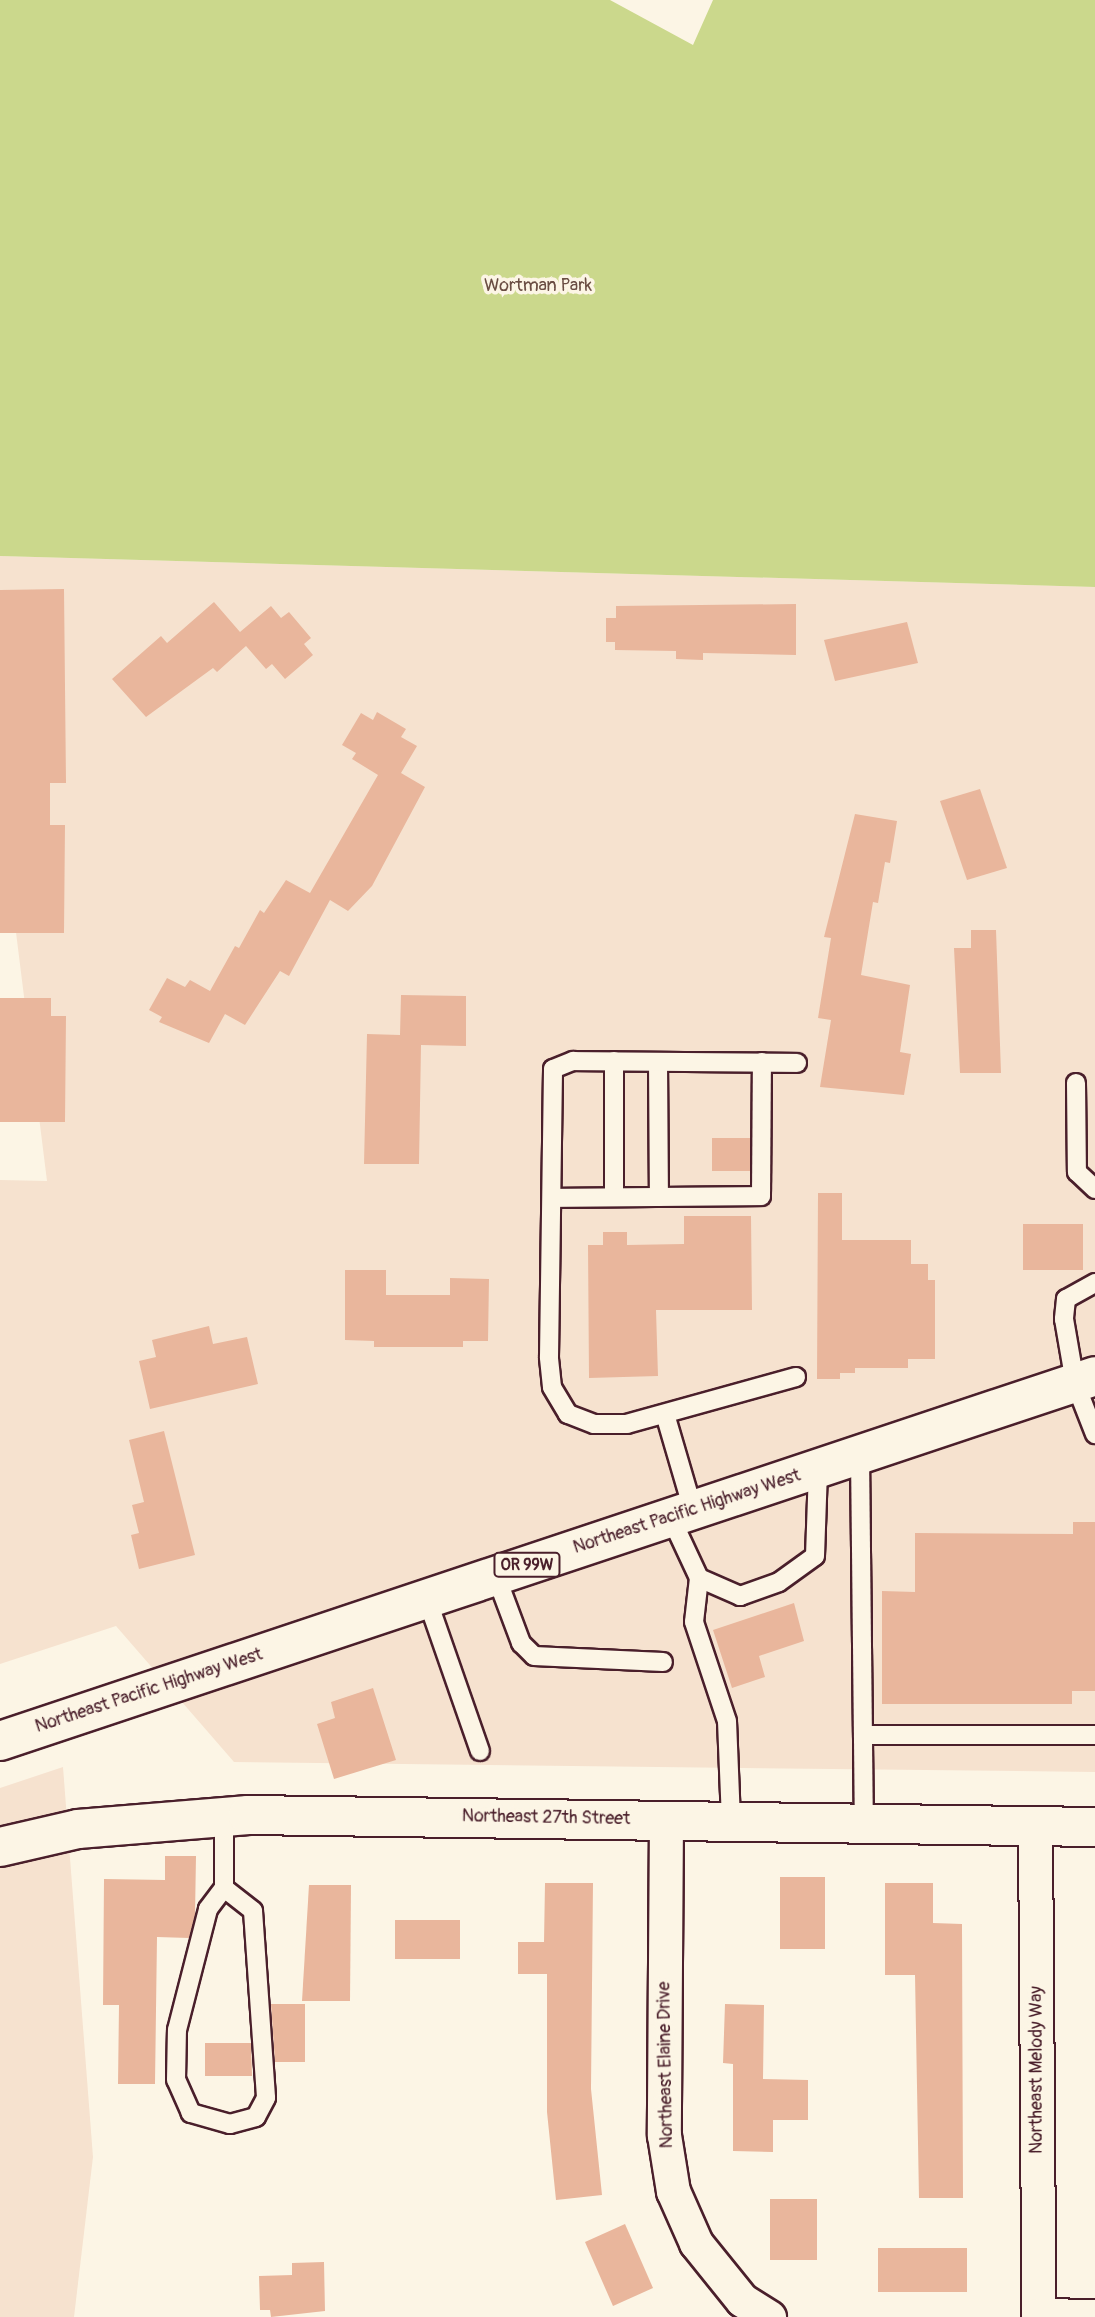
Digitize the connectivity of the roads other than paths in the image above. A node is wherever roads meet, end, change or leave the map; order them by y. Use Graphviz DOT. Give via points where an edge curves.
graph roads {
  1 [pos="614,1061"];
  2 [pos="658,1062"];
  3 [pos="762,1062"];
  4 [pos="797,1063"];
  5 [pos="1076,1083"];
  6 [pos="1095,1189"];
  7 [pos="614,1197"];
  8 [pos="659,1197"];
  9 [pos="552,1198"];
  10 [pos="1095,1283"];
  11 [pos="796,1377"];
  12 [pos="1085,1379"];
  13 [pos="665,1414"];
  14 [pos="1095,1434"];
  15 [pos="860,1454"];
  16 [pos="818,1468"];
  17 [pos="682,1513"];
  18 [pos="496,1576"];
  19 [pos="699,1578"];
  20 [pos="427,1599"];
  21 [pos="663,1662"];
  22 [pos="863,1735"];
  23 [pos="1095,1735"];
  24 [pos="0,1741"];
  25 [pos="480,1751"];
  26 [pos="224,1816"];
  27 [pos="666,1819"];
  28 [pos="730,1821"];
  29 [pos="863,1823"];
  30 [pos="1035,1826"];
  31 [pos="1095,1827"];
  32 [pos="0,1847"];
  33 [pos="224,1888"];
  34 [pos="746,2311"];
  35 [pos="1037,2316"];
  36 [pos="1095,2316"];
  1 -- 2 [label="lane"];
  1 -- 7 [label="lane"];
  1 -- 9 [label="lane" via="573,1061 553,1069"];
  2 -- 3 [label="lane"];
  2 -- 8 [label="lane"];
  3 -- 4 [label="lane"];
  3 -- 8 [label="lane" via="761,1196"];
  5 -- 6 [label="lane" via="1077,1172"];
  7 -- 8 [label="lane"];
  7 -- 9 [label="lane"];
  9 -- 13 [label="lane" via="552,1387 568,1414 594,1424 627,1424"];
  10 -- 12 [label="lane" via="1066,1299 1063,1320"];
  11 -- 13 [label="lane"];
  12 -- 14 [label="lane"];
  12 -- 15 [label="main road, Northeast Pacific Highway West / OR 99W"];
  13 -- 17 [label="lane"];
  15 -- 16 [label="main road, Northeast Pacific Highway West / OR 99W"];
  15 -- 22 [label="lane"];
  16 -- 17 [label="main road, Northeast Pacific Highway West / OR 99W"];
  16 -- 19 [label="lane" via="815,1556 779,1582 740,1596"];
  17 -- 18 [label="main road, Northeast Pacific Highway West / OR 99W"];
  17 -- 19 [label="lane"];
  18 -- 20 [label="main road, Northeast Pacific Highway West / OR 99W"];
  18 -- 21 [label="lane" via="521,1643 534,1656"];
  19 -- 28 [label="lane" via="694,1622 727,1721"];
  20 -- 24 [label="main road, Northeast Pacific Highway West / OR 99W"];
  20 -- 25 [label="lane"];
  22 -- 23 [label="lane"];
  22 -- 29 [label="lane"];
  26 -- 27 [label="main road, Northeast 27th Street"];
  26 -- 32 [label="main road, Northeast 27th Street" via="78,1829"];
  26 -- 33 [label="lane"];
  27 -- 28 [label="main road, Northeast 27th Street"];
  27 -- 34 [label="street, Northeast Elaine Drive" via="664,2135 673,2191 696,2243"];
  28 -- 29 [label="main road, Northeast 27th Street"];
  29 -- 30 [label="main road, Northeast 27th Street"];
  30 -- 31 [label="main road, Northeast 27th Street"];
  30 -- 35 [label="street, Northeast Melody Way"];
  33 -- 33 [label="lane" via="253,1911 266,2098 256,2117 230,2124 191,2113 176,2080 177,2030 208,1909"];
  35 -- 36 [label="street"];
}
